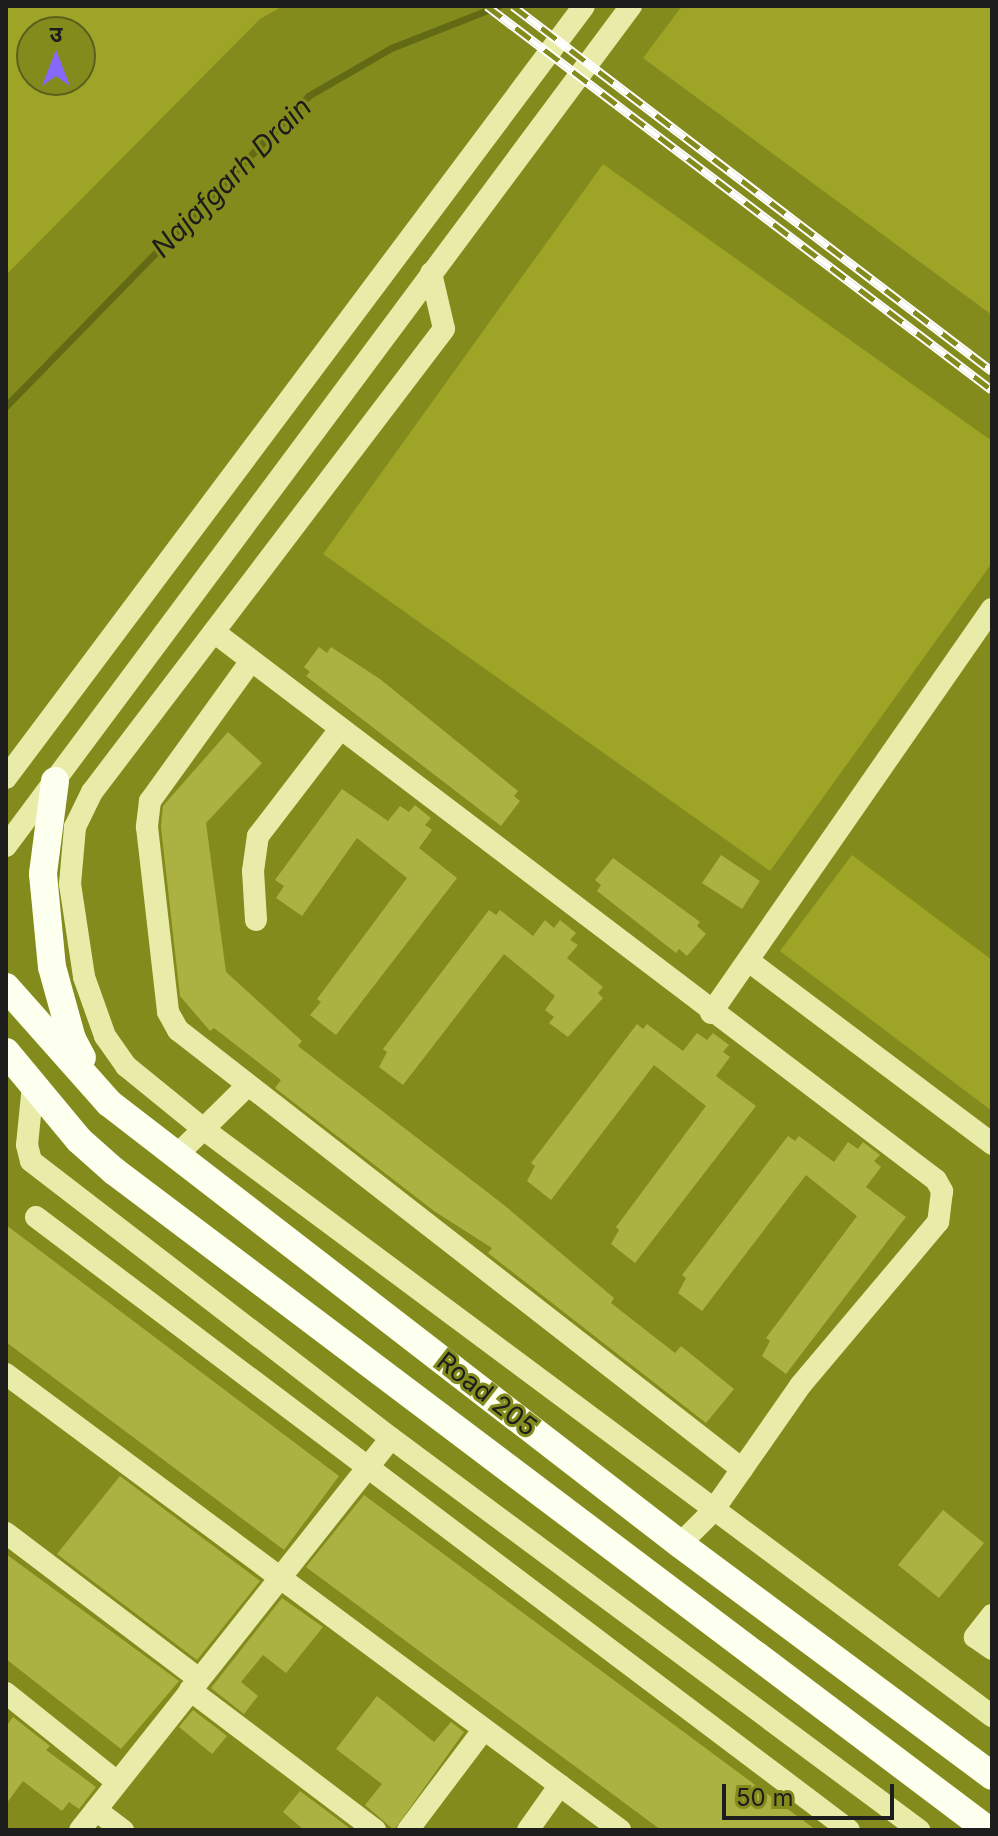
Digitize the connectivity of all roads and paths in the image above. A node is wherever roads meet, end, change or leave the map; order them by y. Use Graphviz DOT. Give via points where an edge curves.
graph roads {
  1 [pos="584,6"];
  2 [pos="631,6"];
  3 [pos="431,273"];
  4 [pos="992,609"];
  5 [pos="214,632"];
  6 [pos="251,661"];
  7 [pos="340,729"];
  8 [pos="6,778"];
  9 [pos="55,781"];
  10 [pos="6,846"];
  11 [pos="256,920"];
  12 [pos="750,962"];
  13 [pos="6,987"];
  14 [pos="717,1005"];
  15 [pos="7,1054"];
  16 [pos="33,1085"];
  17 [pos="246,1087"];
  18 [pos="109,1103"];
  19 [pos="206,1131"];
  20 [pos="992,1144"];
  21 [pos="177,1155"];
  22 [pos="36,1217"];
  23 [pos="6,1374"];
  24 [pos="391,1438"];
  25 [pos="367,1466"];
  26 [pos="742,1469"];
  27 [pos="712,1512"];
  28 [pos="6,1533"];
  29 [pos="680,1544"];
  30 [pos="279,1577"];
  31 [pos="992,1615"];
  32 [pos="992,1649"];
  33 [pos="194,1685"];
  34 [pos="7,1695"];
  35 [pos="992,1716"];
  36 [pos="484,1729"];
  37 [pos="992,1776"];
  38 [pos="117,1782"];
  39 [pos="560,1785"];
  40 [pos="96,1810"];
  41 [pos="80,1830"];
  42 [pos="123,1830"];
  43 [pos="375,1830"];
  44 [pos="408,1830"];
  45 [pos="528,1830"];
  46 [pos="620,1830"];
  47 [pos="849,1830"];
  48 [pos="919,1830"];
  49 [pos="988,1830"];
  1 -- 8 [label="street"];
  2 -- 3 [label="street"];
  3 -- 5 [label="street" via="444,329"];
  3 -- 9 [label="street"];
  4 -- 12 [label="street"];
  5 -- 6 [label="street"];
  5 -- 19 [label="street" via="92,792 75,827 70,884 84,977 105,1036 126,1066"];
  6 -- 7 [label="street"];
  6 -- 17 [label="street" via="150,801 147,827 168,1012 178,1030"];
  7 -- 11 [label="street" via="258,836 253,871"];
  7 -- 14 [label="street"];
  9 -- 10 [label="street"];
  9 -- 18 [label="main road" via="43,874 52,967 72,1039"];
  12 -- 14 [label="street"];
  12 -- 20 [label="street"];
  13 -- 18 [label="main road, Road 205"];
  14 -- 26 [label="street" via="936,1180 942,1191 938,1222 800,1386"];
  15 -- 16 [label="main road, Road 205"];
  16 -- 24 [label="street" via="27,1145 31,1161 264,1335"];
  16 -- 49 [label="main road, Road 205" via="79,1140 114,1171"];
  17 -- 19 [label="street"];
  17 -- 26 [label="street"];
  18 -- 21 [label="main road, Road 205"];
  19 -- 21 [label="street"];
  19 -- 27 [label="street"];
  21 -- 29 [label="main road, Road 205"];
  22 -- 25 [label="street"];
  23 -- 30 [label="street"];
  24 -- 25 [label="street"];
  24 -- 48 [label="street"];
  25 -- 30 [label="street"];
  25 -- 47 [label="street"];
  26 -- 27 [label="street"];
  27 -- 29 [label="street"];
  27 -- 35 [label="street"];
  28 -- 33 [label="street"];
  29 -- 37 [label="main road, Road 205"];
  30 -- 33 [label="street"];
  30 -- 36 [label="street"];
  31 -- 32 [label="street" via="975,1637"];
  33 -- 38 [label="street"];
  33 -- 43 [label="street"];
  34 -- 38 [label="street"];
  36 -- 39 [label="street"];
  36 -- 44 [label="street"];
  38 -- 40 [label="street"];
  39 -- 45 [label="street"];
  39 -- 46 [label="street"];
  40 -- 41 [label="street"];
  40 -- 42 [label="street"];
}
